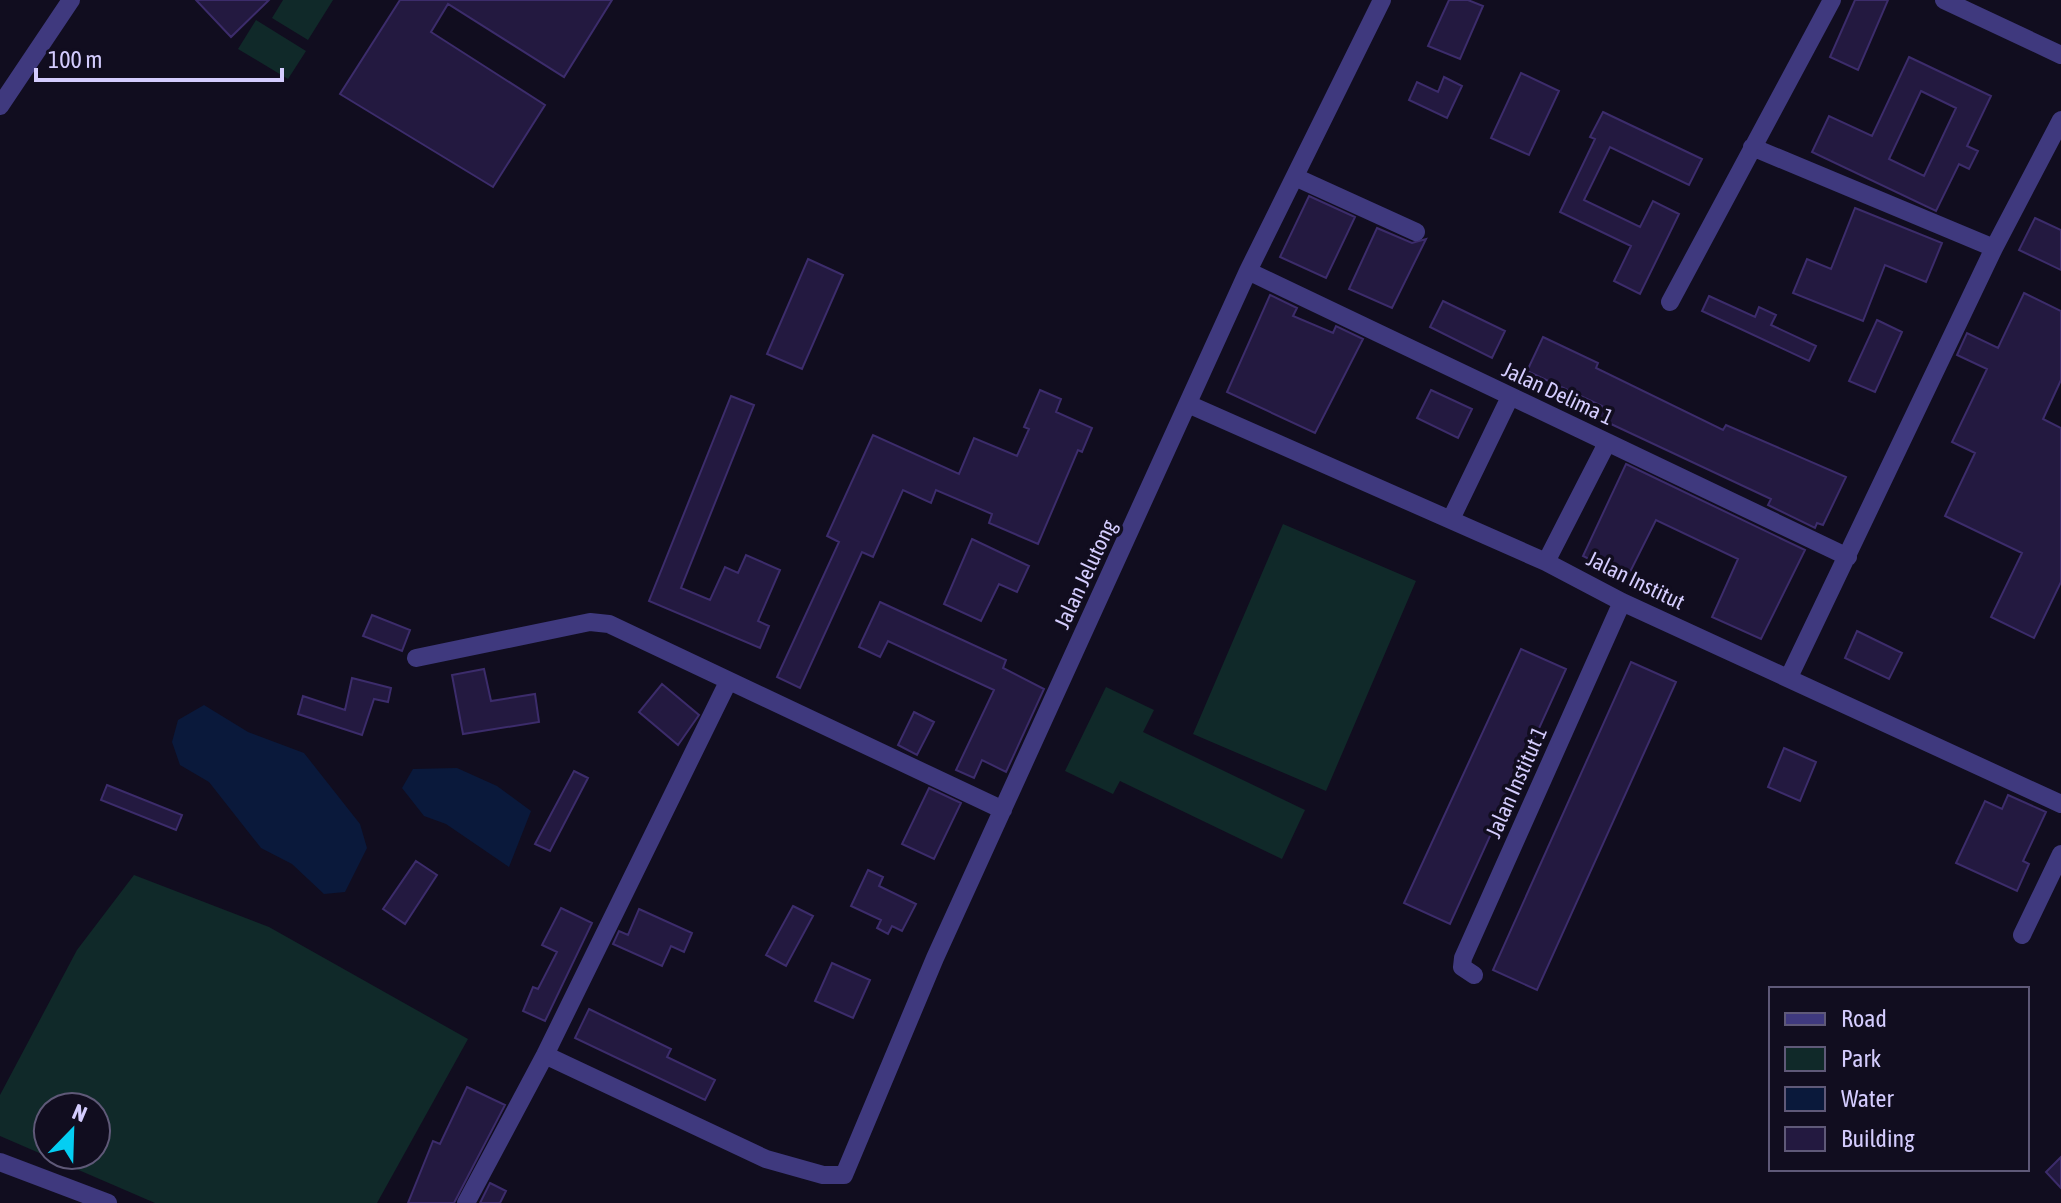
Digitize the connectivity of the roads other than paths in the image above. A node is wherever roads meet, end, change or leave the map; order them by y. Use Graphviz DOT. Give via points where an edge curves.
graph roads {
  1 [pos="71,0"];
  2 [pos="1382,0"];
  3 [pos="1832,0"];
  4 [pos="1944,0"];
  5 [pos="2061,55"];
  6 [pos="0,106"];
  7 [pos="2061,120"];
  8 [pos="1752,147"];
  9 [pos="1295,177"];
  10 [pos="1416,232"];
  11 [pos="1994,248"];
  12 [pos="1248,271"];
  13 [pos="1670,302"];
  14 [pos="1510,397"];
  15 [pos="1188,404"];
  16 [pos="1607,443"];
  17 [pos="1451,519"];
  18 [pos="1848,557"];
  19 [pos="1546,562"];
  20 [pos="1622,602"];
  21 [pos="416,658"];
  22 [pos="1789,677"];
  23 [pos="728,682"];
  24 [pos="2061,804"];
  25 [pos="1003,810"];
  26 [pos="2061,854"];
  27 [pos="2022,935"];
  28 [pos="1474,975"];
  29 [pos="545,1055"];
  30 [pos="0,1162"];
  31 [pos="108,1203"];
  32 [pos="466,1203"];
  1 -- 6 [label="street"];
  2 -- 9 [label="street, Jalan Jelutong"];
  3 -- 8 [label="street"];
  4 -- 5 [label="street"];
  7 -- 11 [label="street"];
  8 -- 11 [label="street"];
  8 -- 13 [label="street"];
  9 -- 10 [label="street"];
  9 -- 12 [label="street, Jalan Jelutong"];
  11 -- 18 [label="street"];
  12 -- 14 [label="street, Jalan Delima 1"];
  12 -- 15 [label="street, Jalan Jelutong"];
  14 -- 16 [label="street, Jalan Delima 1"];
  14 -- 17 [label="street"];
  15 -- 17 [label="street, Jalan Institut"];
  15 -- 25 [label="street, Jalan Jelutong"];
  16 -- 18 [label="street, Jalan Delima 1"];
  16 -- 19 [label="street"];
  17 -- 19 [label="street, Jalan Institut"];
  18 -- 22 [label="street"];
  19 -- 20 [label="street, Jalan Institut"];
  20 -- 22 [label="street, Jalan Institut"];
  20 -- 28 [label="street, Jalan Institut 1" via="1463,958 1462,967"];
  21 -- 23 [label="street" via="590,622 626,630"];
  22 -- 24 [label="street, Jalan Institut"];
  23 -- 25 [label="street"];
  23 -- 29 [label="street"];
  25 -- 29 [label="street, Jalan Jelutong" via="844,1175 803,1171 766,1159"];
  26 -- 27 [label="street"];
  29 -- 32 [label="street"];
  30 -- 31 [label="street"];
}
